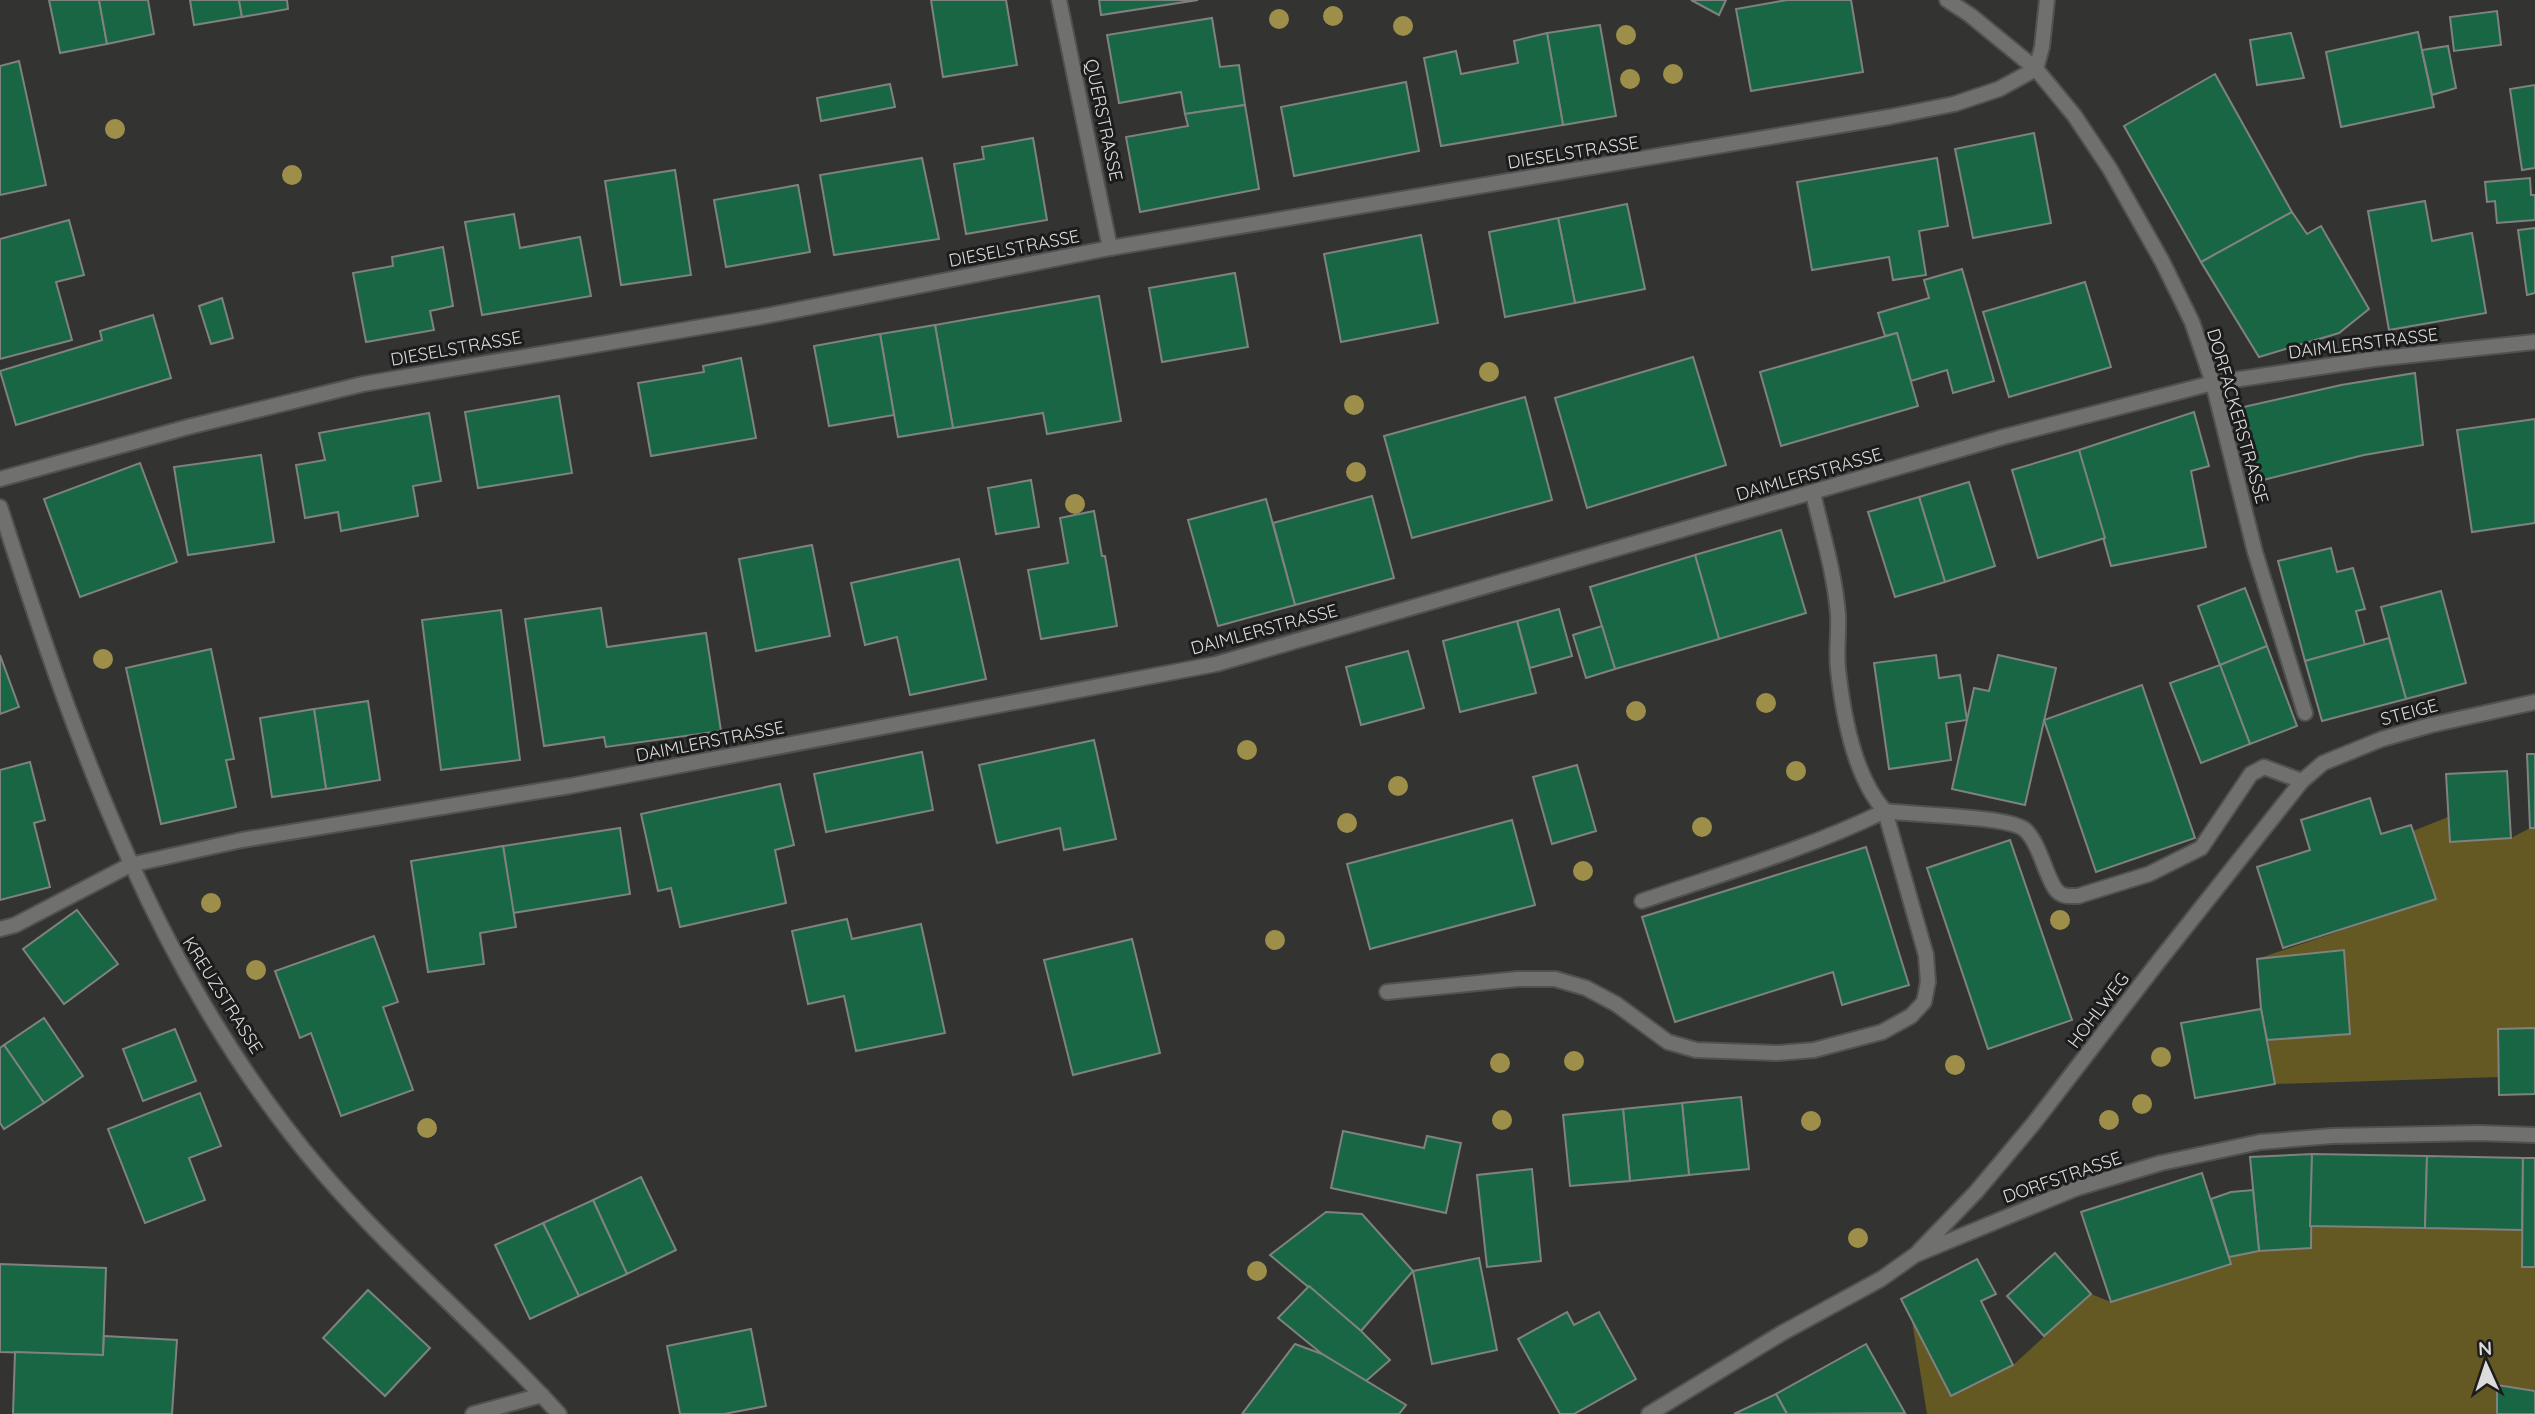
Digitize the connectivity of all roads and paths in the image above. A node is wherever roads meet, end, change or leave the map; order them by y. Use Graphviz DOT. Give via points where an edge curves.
graph roads {
  1 [pos="1059,0"];
  2 [pos="1947,0"];
  3 [pos="2047,0"];
  4 [pos="2036,69"];
  5 [pos="1111,248"];
  6 [pos="2535,342"];
  7 [pos="2213,383"];
  8 [pos="0,479"];
  9 [pos="1813,493"];
  10 [pos="0,507"];
  11 [pos="2535,702"];
  12 [pos="2305,713"];
  13 [pos="2302,781"];
  14 [pos="1885,811"];
  15 [pos="130,865"];
  16 [pos="1642,901"];
  17 [pos="0,929"];
  18 [pos="1387,992"];
  19 [pos="2535,1135"];
  20 [pos="1915,1255"];
  21 [pos="542,1395"];
  22 [pos="473,1414"];
  23 [pos="559,1414"];
  24 [pos="1649,1414"];
  1 -- 5 [label="street, QUERSTRASSE"];
  2 -- 4 [label="street, DORFACKERSTRASSE"];
  3 -- 4 [label="street"];
  4 -- 5 [label="street, DIESELSTRASSE" via="1954,104 1889,117"];
  4 -- 7 [label="street, DORFACKERSTRASSE" via="2110,169 2162,261 2192,322"];
  5 -- 8 [label="street, DIESELSTRASSE" via="760,317 363,384"];
  6 -- 7 [label="street, DAIMLERSTRASSE"];
  7 -- 9 [label="street, DAIMLERSTRASSE"];
  7 -- 12 [label="street, DORFACKERSTRASSE" via="2256,552"];
  9 -- 14 [label="street" via="1834,584 1838,668 1847,726 1872,796"];
  9 -- 15 [label="street, DAIMLERSTRASSE" via="1216,664 570,786 242,840"];
  10 -- 15 [label="street, KREUZSTRASSE" via="47,651"];
  11 -- 13 [label="street, STEIGE" via="2382,739 2323,763"];
  13 -- 14 [label="street" via="2264,767 2251,774 2201,848 2149,874 2078,896 2057,891 2024,829 1965,817"];
  13 -- 20 [label="street, HOHLWEG" via="2034,1123"];
  14 -- 16 [label="street" via="1782,856"];
  14 -- 18 [label="street" via="1926,955 1928,982 1924,1002 1911,1016 1882,1032 1777,1053 1696,1049 1668,1042 1616,1004 1555,979"];
  15 -- 17 [label="street, DAIMLERSTRASSE"];
  15 -- 21 [label="street, KREUZSTRASSE" via="170,947 219,1028 323,1172"];
  19 -- 20 [label="street, DORFSTRASSE" via="2332,1136 2212,1151 2077,1188"];
  20 -- 24 [label="street, DORFSTRASSE"];
  21 -- 22 [label="street"];
  21 -- 23 [label="street, KREUZSTRASSE"];
}
